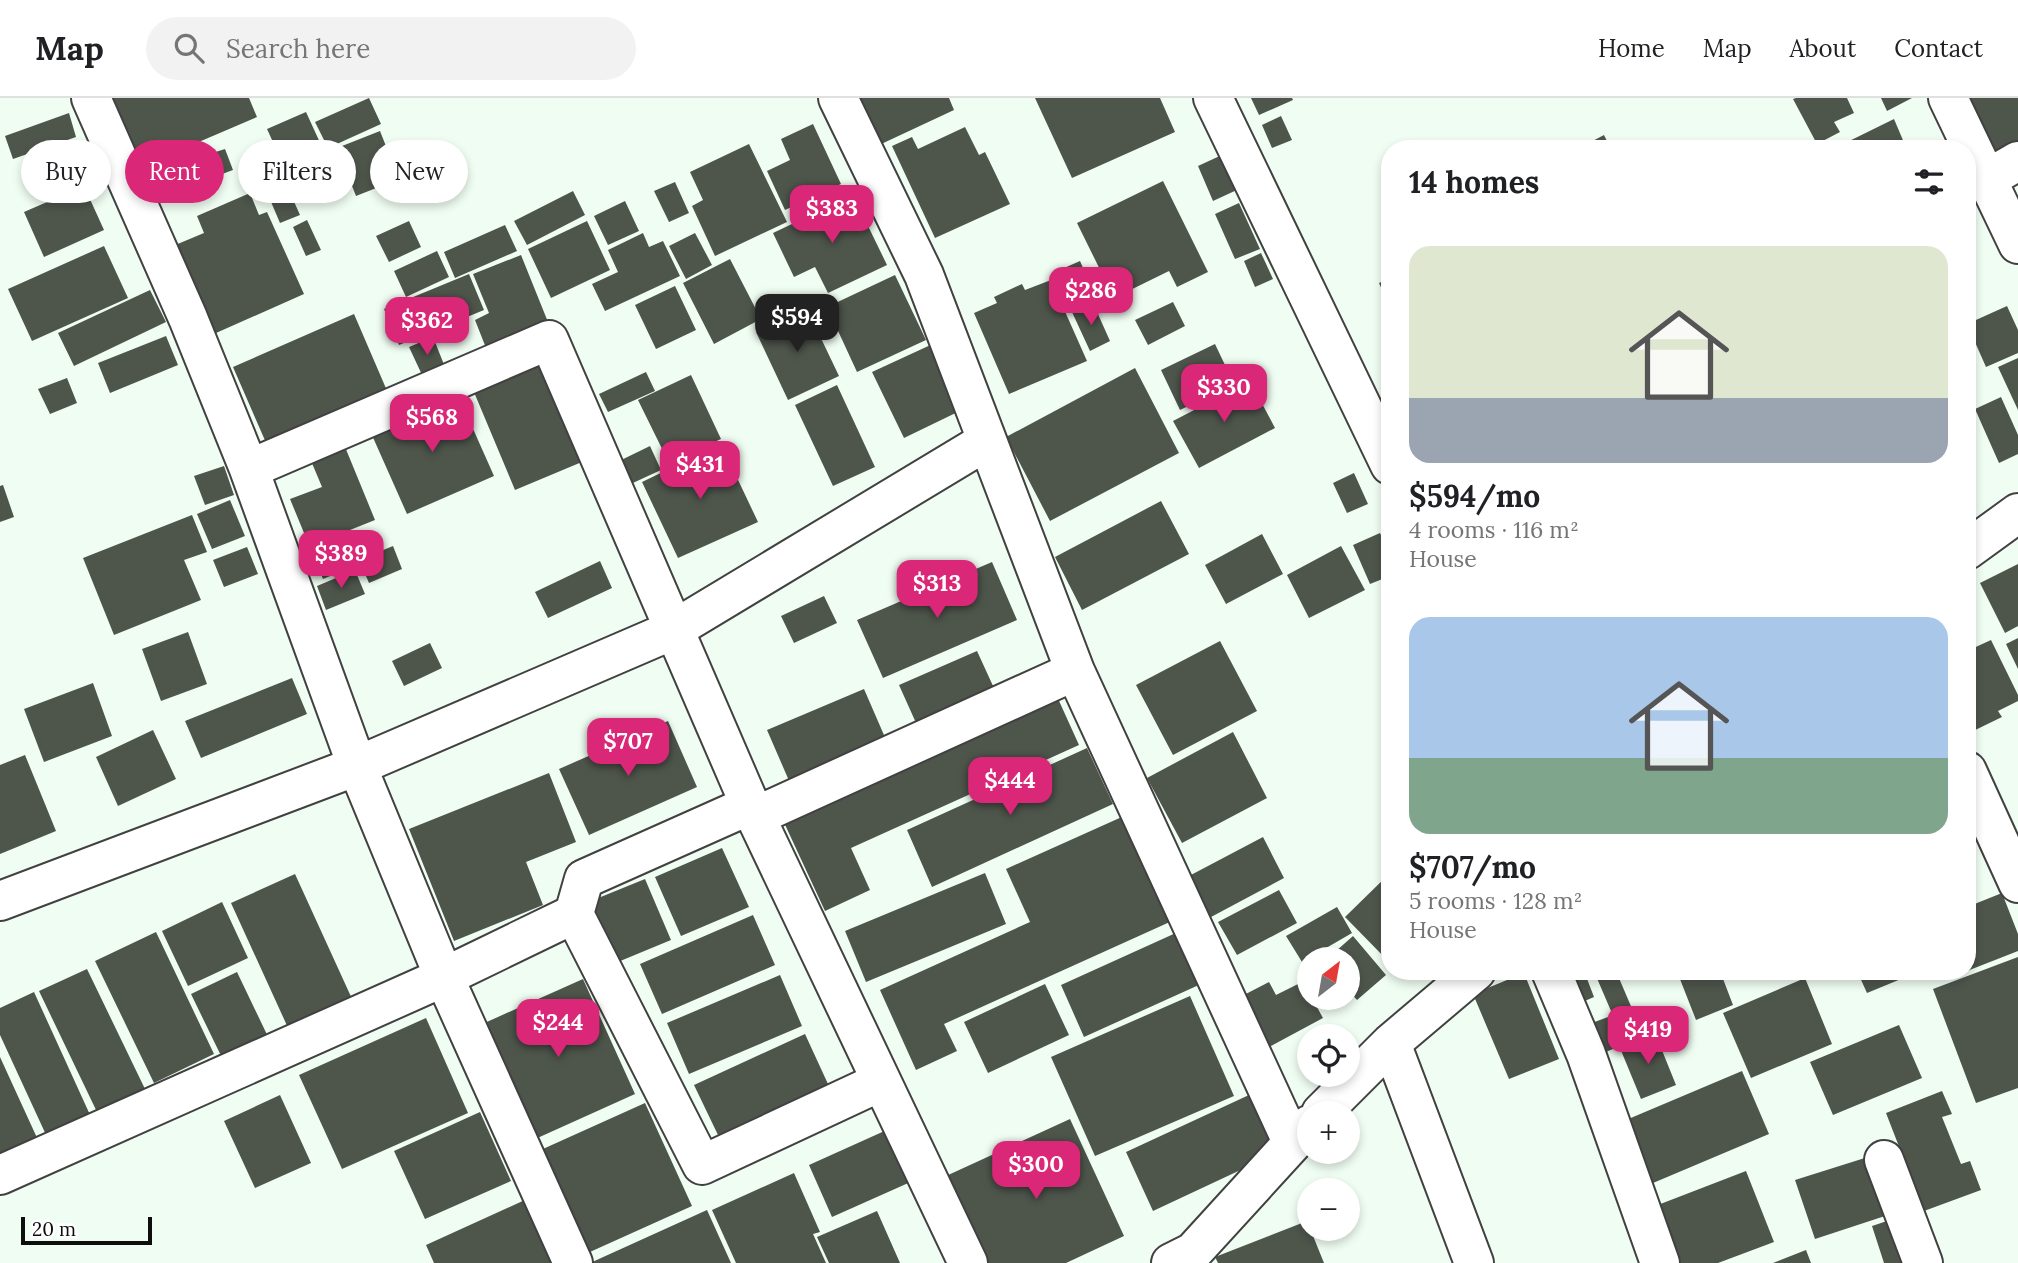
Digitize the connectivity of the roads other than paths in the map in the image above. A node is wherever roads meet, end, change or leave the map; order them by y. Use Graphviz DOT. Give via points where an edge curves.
graph roads {
  1 [pos="91,98"];
  2 [pos="838,98"];
  3 [pos="1213,98"];
  4 [pos="1948,98"];
  5 [pos="2003,170"];
  6 [pos="2018,244"];
  7 [pos="985,442"];
  8 [pos="1381,447"];
  9 [pos="249,469"];
  10 [pos="2018,513"];
  11 [pos="1976,543"];
  12 [pos="673,630"];
  13 [pos="1075,671"];
  14 [pos="357,766"];
  15 [pos="1976,791"];
  16 [pos="753,811"];
  17 [pos="2018,883"];
  18 [pos="0,901"];
  19 [pos="574,914"];
  20 [pos="444,977"];
  21 [pos="1465,980"];
  22 [pos="1555,980"];
  23 [pos="1391,1043"];
  24 [pos="880,1082"];
  25 [pos="1333,1101"];
  26 [pos="1297,1125"];
  27 [pos="1297,1137"];
  28 [pos="1884,1160"];
  29 [pos="0,1175"];
  30 [pos="1187,1259"];
  31 [pos="573,1263"];
  32 [pos="968,1263"];
  33 [pos="1474,1263"];
  34 [pos="1660,1263"];
  35 [pos="1923,1263"];
  1 -- 9 [label="street"];
  2 -- 7 [label="street" via="924,275"];
  3 -- 8 [label="street"];
  4 -- 5 [label="street"];
  5 -- 6 [label="street"];
  7 -- 12 [label="street"];
  7 -- 13 [label="street"];
  9 -- 12 [label="street" via="548,340"];
  9 -- 14 [label="street"];
  10 -- 11 [label="street"];
  12 -- 14 [label="street"];
  12 -- 16 [label="street"];
  13 -- 16 [label="street"];
  13 -- 26 [label="street"];
  14 -- 18 [label="street"];
  14 -- 20 [label="street"];
  15 -- 17 [label="street"];
  16 -- 19 [label="street" via="584,879"];
  16 -- 24 [label="street"];
  19 -- 20 [label="street"];
  19 -- 24 [label="street" via="702,1165"];
  20 -- 29 [label="street"];
  20 -- 31 [label="street"];
  21 -- 23 [label="street"];
  22 -- 34 [label="street"];
  23 -- 25 [label="street"];
  23 -- 33 [label="street"];
  24 -- 32 [label="street"];
  27 -- 30 [label="street"];
  28 -- 35 [label="street"];
}
